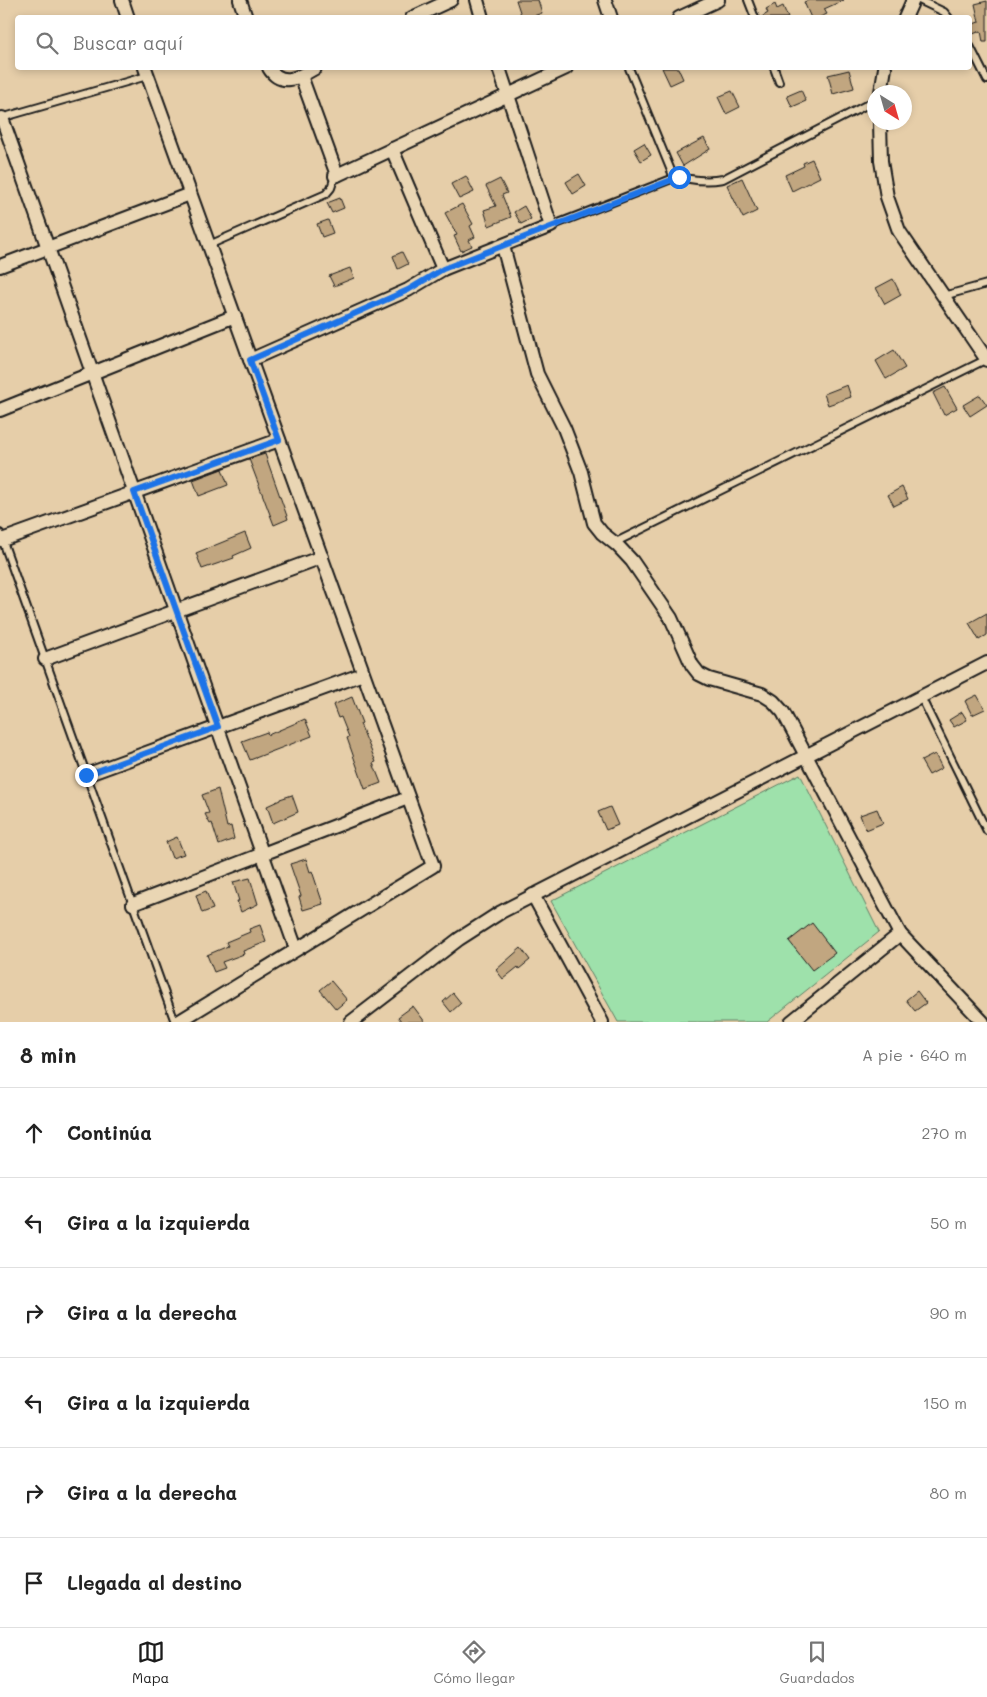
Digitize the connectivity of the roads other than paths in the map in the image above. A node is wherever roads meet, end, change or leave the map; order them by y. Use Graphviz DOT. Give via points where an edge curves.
graph roads {
  1 [pos="122,0"];
  2 [pos="240,0"];
  3 [pos="451,0"];
  4 [pos="476,0"];
  5 [pos="605,0"];
  6 [pos="748,0"];
  7 [pos="913,0"];
  8 [pos="919,0"];
  9 [pos="710,2"];
  10 [pos="127,15"];
  11 [pos="245,15"];
  12 [pos="418,15"];
  13 [pos="481,15"];
  14 [pos="610,15"];
  15 [pos="684,15"];
  16 [pos="754,15"];
  17 [pos="906,15"];
  18 [pos="946,15"];
  19 [pos="972,50"];
  20 [pos="270,70"];
  21 [pos="312,70"];
  22 [pos="500,70"];
  23 [pos="562,70"];
  24 [pos="630,70"];
  25 [pos="775,70"];
  26 [pos="885,70"];
  27 [pos="146,72"];
  28 [pos="301,76"];
  29 [pos="987,80"];
  30 [pos="779,82"];
  31 [pos="882,85"];
  32 [pos="508,94"];
  33 [pos="867,105"];
  34 [pos="1,118"];
  35 [pos="880,130"];
  36 [pos="392,149"];
  37 [pos="336,176"];
  38 [pos="674,178"];
  39 [pos="190,194"];
  40 [pos="551,226"];
  41 [pos="209,245"];
  42 [pos="503,246"];
  43 [pos="48,248"];
  44 [pos="0,266"];
  45 [pos="443,269"];
  46 [pos="987,284"];
  47 [pos="943,296"];
  48 [pos="234,316"];
  49 [pos="987,359"];
  50 [pos="250,360"];
  51 [pos="92,373"];
  52 [pos="0,410"];
  53 [pos="279,440"];
  54 [pos="134,492"];
  55 [pos="1,536"];
  56 [pos="614,543"];
  57 [pos="322,557"];
  58 [pos="176,611"];
  59 [pos="45,659"];
  60 [pos="987,663"];
  61 [pos="364,674"];
  62 [pos="921,697"];
  63 [pos="218,727"];
  64 [pos="806,756"];
  65 [pos="86,775"];
  66 [pos="408,798"];
  67 [pos="987,831"];
  68 [pos="262,854"];
  69 [pos="533,895"];
  70 [pos="132,904"];
  71 [pos="900,934"];
  72 [pos="296,950"];
  73 [pos="198,1017"];
  74 [pos="598,1020"];
  75 [pos="176,1022"];
  76 [pos="351,1022"];
  77 [pos="791,1022"];
  78 [pos="983,1022"];
  1 -- 10 [label="street"];
  2 -- 11 [label="street"];
  3 -- 12 [label="street"];
  4 -- 13 [label="street"];
  5 -- 14 [label="street"];
  6 -- 16 [label="lane"];
  7 -- 17 [label="street"];
  8 -- 18 [label="lane"];
  9 -- 15 [label="street"];
  19 -- 29 [label="lane"];
  20 -- 28 [label="street" via="281,78"];
  21 -- 28 [label="street"];
  22 -- 32 [label="street"];
  23 -- 32 [label="street"];
  24 -- 38 [label="lane"];
  25 -- 30 [label="lane"];
  26 -- 31 [label="street"];
  27 -- 34 [label="lane"];
  27 -- 39 [label="street"];
  28 -- 37 [label="street"];
  32 -- 36 [label="street"];
  32 -- 40 [label="street"];
  33 -- 38 [label="lane" via="723,179"];
  34 -- 43 [label="street"];
  35 -- 47 [label="street" via="887,197 899,231"];
  36 -- 37 [label="street"];
  36 -- 45 [label="street"];
  37 -- 41 [label="lane" via="326,194"];
  38 -- 40 [label="lane"];
  39 -- 41 [label="street"];
  39 -- 43 [label="street"];
  40 -- 42 [label="street"];
  41 -- 48 [label="street"];
  42 -- 45 [label="street"];
  42 -- 56 [label="street" via="537,374 564,428 581,472 594,523"];
  43 -- 44 [label="street"];
  43 -- 51 [label="street"];
  45 -- 50 [label="street" via="408,290"];
  46 -- 47 [label="lane"];
  47 -- 49 [label="street"];
  48 -- 50 [label="street"];
  48 -- 51 [label="street"];
  49 -- 56 [label="lane"];
  50 -- 53 [label="street"];
  51 -- 52 [label="street"];
  51 -- 54 [label="street"];
  53 -- 54 [label="street"];
  53 -- 57 [label="street"];
  54 -- 55 [label="street"];
  54 -- 58 [label="street"];
  55 -- 59 [label="lane"];
  56 -- 64 [label="street" via="632,561 671,618 692,665 700,674 762,694 773,701 783,712"];
  57 -- 58 [label="street"];
  57 -- 61 [label="street"];
  58 -- 59 [label="street"];
  58 -- 63 [label="street"];
  59 -- 65 [label="lane"];
  60 -- 62 [label="street"];
  61 -- 63 [label="street"];
  61 -- 66 [label="street"];
  62 -- 64 [label="street"];
  62 -- 67 [label="lane"];
  63 -- 65 [label="street"];
  63 -- 68 [label="street"];
  64 -- 69 [label="street"];
  64 -- 71 [label="street"];
  65 -- 70 [label="lane"];
  66 -- 68 [label="street"];
  66 -- 72 [label="street" via="433,866"];
  68 -- 70 [label="street"];
  68 -- 72 [label="street"];
  69 -- 74 [label="street"];
  69 -- 76 [label="street" via="459,938"];
  70 -- 75 [label="lane"];
  71 -- 77 [label="street"];
  71 -- 78 [label="street"];
  72 -- 73 [label="street"];
  73 -- 75 [label="street"];
}
